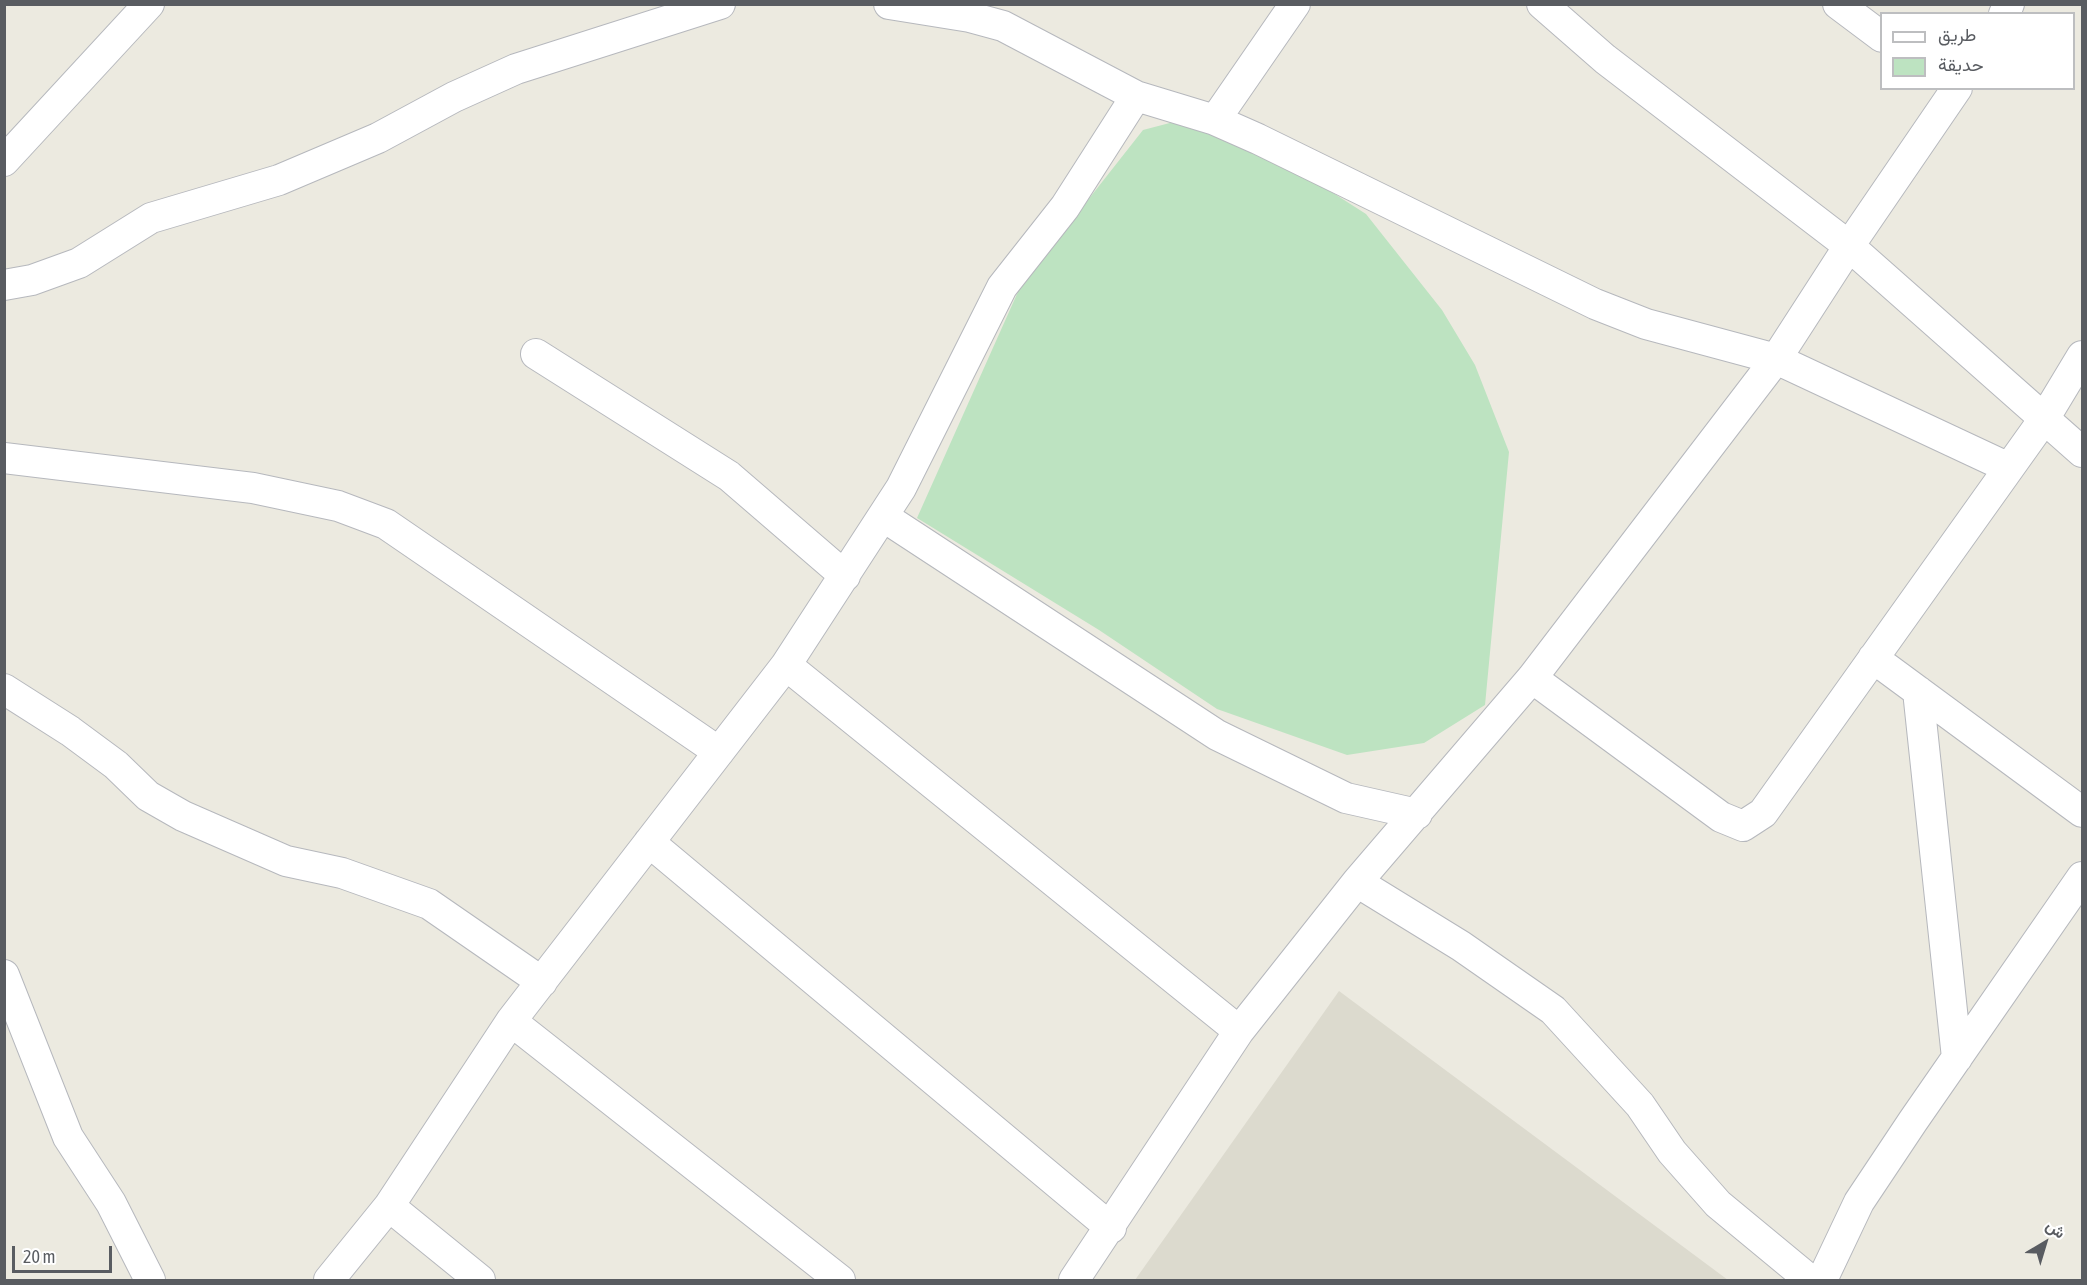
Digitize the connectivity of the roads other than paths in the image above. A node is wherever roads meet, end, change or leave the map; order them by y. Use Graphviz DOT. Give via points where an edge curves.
graph roads {
  1 [pos="149,4"];
  2 [pos="720,4"];
  3 [pos="889,4"];
  4 [pos="1294,4"];
  5 [pos="1542,4"];
  6 [pos="1838,4"];
  7 [pos="1011,15"];
  8 [pos="1880,36"];
  9 [pos="1954,90"];
  10 [pos="1136,96"];
  11 [pos="1215,120"];
  12 [pos="4,161"];
  13 [pos="1849,246"];
  14 [pos="4,285"];
  15 [pos="536,354"];
  16 [pos="2082,356"];
  17 [pos="1776,359"];
  18 [pos="2044,419"];
  19 [pos="2082,452"];
  20 [pos="4,458"];
  21 [pos="2009,468"];
  22 [pos="884,517"];
  23 [pos="845,576"];
  24 [pos="1873,658"];
  25 [pos="786,665"];
  26 [pos="1532,678"];
  27 [pos="4,689"];
  28 [pos="1918,691"];
  29 [pos="719,752"];
  30 [pos="2082,812"];
  31 [pos="1417,814"];
  32 [pos="649,842"];
  33 [pos="2082,877"];
  34 [pos="1357,882"];
  35 [pos="4,975"];
  36 [pos="542,982"];
  37 [pos="511,1021"];
  38 [pos="1239,1031"];
  39 [pos="1957,1058"];
  40 [pos="389,1206"];
  41 [pos="1111,1228"];
  42 [pos="150,1281"];
  43 [pos="329,1281"];
  44 [pos="480,1281"];
  45 [pos="840,1281"];
  46 [pos="1074,1281"];
  47 [pos="1810,1281"];
  48 [pos="1822,1281"];
  1 -- 12 [label="street"];
  2 -- 14 [label="street" via="516,69 367,143 279,180 152,218 79,263 32,280"];
  3 -- 7 [label="street" via="970,17"];
  4 -- 11 [label="street"];
  5 -- 13 [label="street" via="1605,59"];
  6 -- 8 [label="street"];
  7 -- 10 [label="street"];
  9 -- 13 [label="street"];
  10 -- 11 [label="street"];
  10 -- 22 [label="street" via="1065,207 1002,286"];
  11 -- 17 [label="street" via="1595,304 1646,324"];
  13 -- 17 [label="street"];
  13 -- 18 [label="street"];
  15 -- 23 [label="street" via="729,476"];
  16 -- 18 [label="street"];
  17 -- 21 [label="street"];
  17 -- 26 [label="street"];
  18 -- 19 [label="street"];
  18 -- 21 [label="street"];
  20 -- 29 [label="street" via="253,488 338,506 386,524"];
  21 -- 24 [label="street"];
  22 -- 23 [label="street"];
  22 -- 31 [label="street" via="1216,735 1346,798"];
  23 -- 25 [label="street"];
  24 -- 26 [label="street" via="1763,813 1743,826 1720,817"];
  24 -- 28 [label="street"];
  25 -- 29 [label="street"];
  25 -- 38 [label="street"];
  26 -- 31 [label="street"];
  27 -- 36 [label="street" via="116,765 148,796 183,816 286,861 342,873 429,904"];
  28 -- 30 [label="street"];
  28 -- 39 [label="street"];
  29 -- 32 [label="street"];
  31 -- 34 [label="street"];
  32 -- 36 [label="street"];
  32 -- 41 [label="street"];
  33 -- 39 [label="street"];
  34 -- 38 [label="street"];
  34 -- 47 [label="street" via="1461,946 1553,1010 1640,1105 1672,1152 1719,1204"];
  35 -- 42 [label="street" via="68,1137 111,1203"];
  36 -- 37 [label="street"];
  37 -- 40 [label="street"];
  37 -- 45 [label="street"];
  38 -- 41 [label="street"];
  39 -- 48 [label="street" via="1859,1202"];
  40 -- 43 [label="street"];
  40 -- 44 [label="street"];
  41 -- 46 [label="street"];
}
